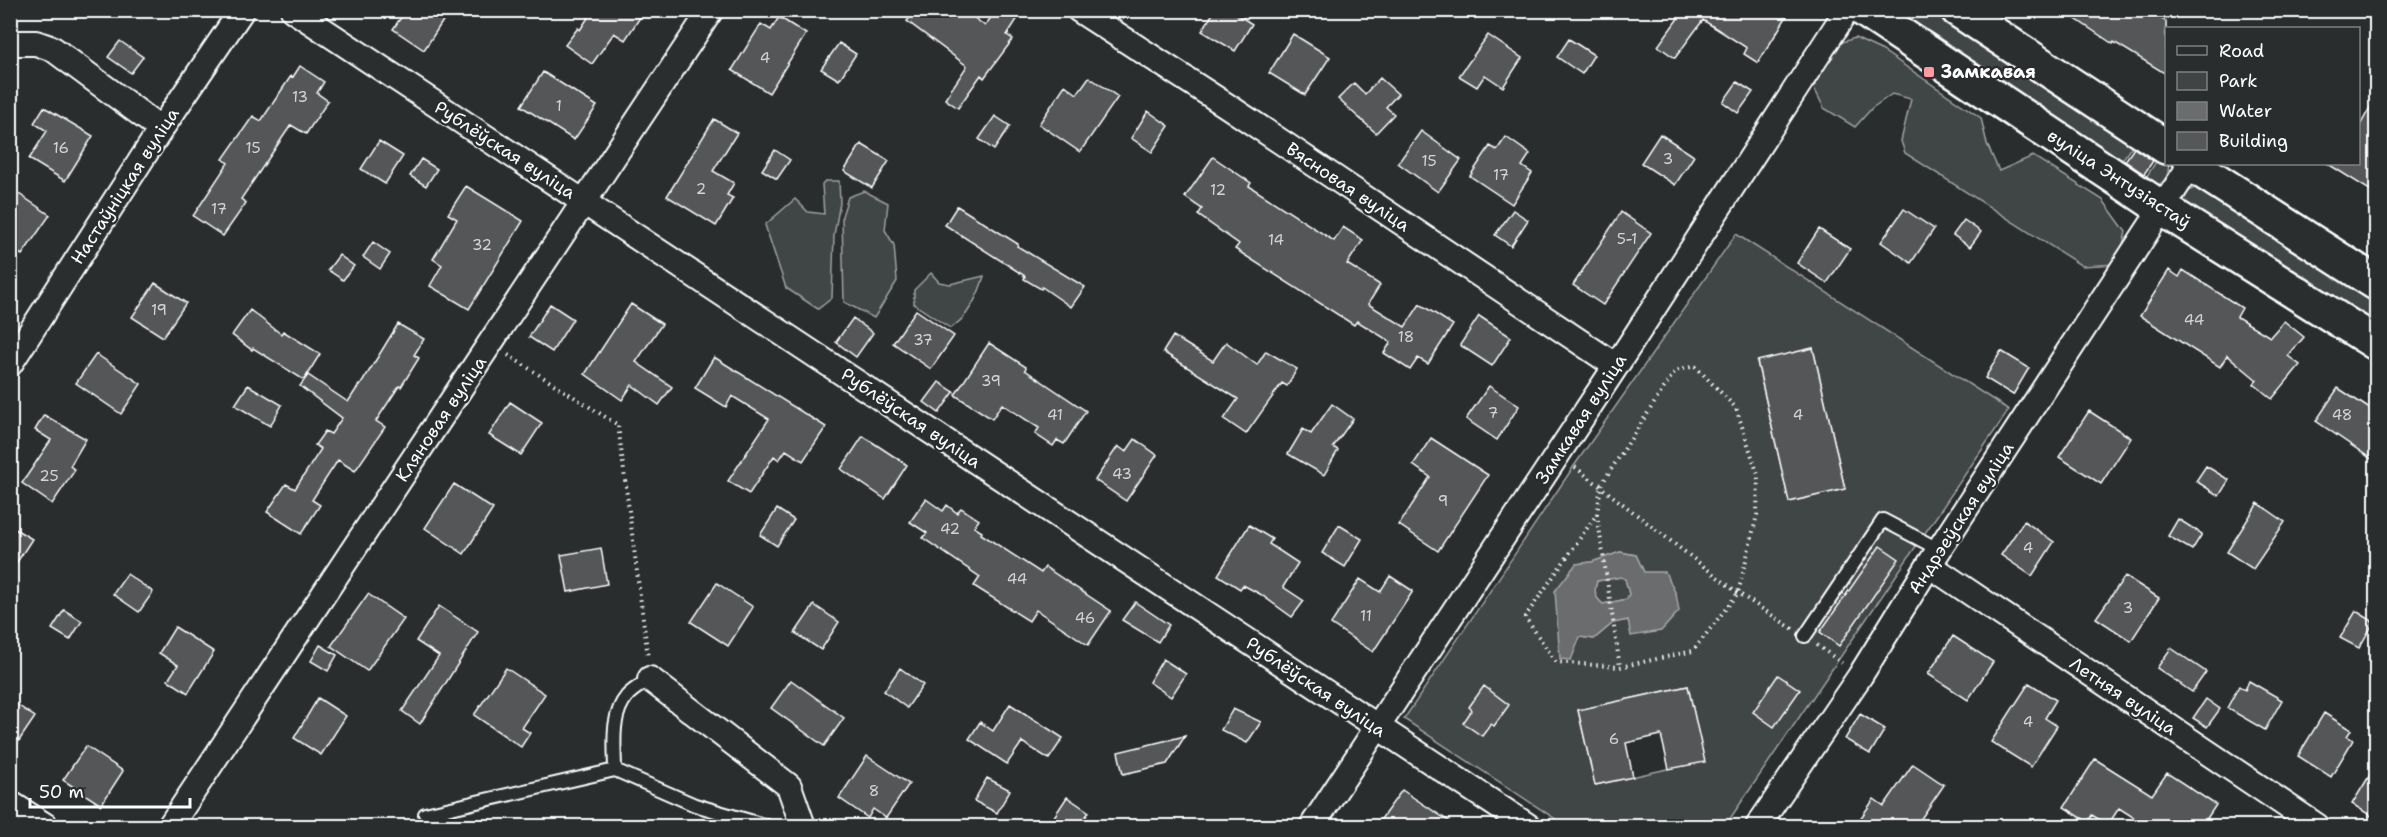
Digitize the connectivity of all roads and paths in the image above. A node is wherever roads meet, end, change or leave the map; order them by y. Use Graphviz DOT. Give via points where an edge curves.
graph roads {
  1 [pos="242,10"];
  2 [pos="293,10"];
  3 [pos="711,10"];
  4 [pos="1079,10"];
  5 [pos="1847,10"];
  6 [pos="1864,10"];
  7 [pos="1958,10"];
  8 [pos="10,43"];
  9 [pos="161,129"];
  10 [pos="2165,146"];
  11 [pos="2190,165"];
  12 [pos="2193,165"];
  13 [pos="584,202"];
  14 [pos="2163,209"];
  15 [pos="2376,283"];
  16 [pos="2376,343"];
  17 [pos="492,344"];
  18 [pos="10,364"];
  19 [pos="1616,366"];
  20 [pos="1557,455"];
  21 [pos="1601,485"];
  22 [pos="1597,514"];
  23 [pos="1934,558"];
  24 [pos="1738,593"];
  25 [pos="1805,636"];
  26 [pos="1620,667"];
  27 [pos="1860,676"];
  28 [pos="650,679"];
  29 [pos="1377,728"];
  30 [pos="615,770"];
  31 [pos="10,803"];
  32 [pos="425,814"];
  33 [pos="46,826"];
  34 [pos="170,826"];
  35 [pos="767,826"];
  36 [pos="803,826"];
  37 [pos="1312,826"];
  38 [pos="1528,826"];
  39 [pos="1758,826"];
  40 [pos="2317,826"];
  1 -- 9 [label="street, Настаўніцкая вуліца"];
  2 -- 13 [label="street, Рублёўская вуліца"];
  3 -- 13 [label="street, Кляновая вуліца"];
  4 -- 19 [label="street, Вясновая вуліца"];
  5 -- 19 [label="street, Замкавая вуліца"];
  6 -- 14 [label="street, вуліца Энтузіястаў"];
  7 -- 10 [label="street"];
  8 -- 9 [label="street" via="36,43 53,49"];
  9 -- 18 [label="street, Настаўніцкая вуліца"];
  11 -- 14 [label="street, Андрэеўская вуліца"];
  12 -- 15 [label="street"];
  13 -- 17 [label="street, Кляновая вуліца"];
  13 -- 29 [label="street, Рублёўская вуліца"];
  14 -- 16 [label="street, вуліца Энтузіястаў"];
  14 -- 23 [label="street, Андрэеўская вуліца"];
  17 -- 28 [label="path" via="618,425"];
  17 -- 34 [label="street, Кляновая вуліца"];
  19 -- 20 [label="street, Замкавая вуліца"];
  20 -- 21 [label="path"];
  20 -- 29 [label="street, Замкавая вуліца"];
  21 -- 22 [label="path"];
  21 -- 24 [label="path"];
  21 -- 24 [label="path" via="1675,371 1695,366 1736,408 1758,475 1757,515"];
  22 -- 26 [label="path"];
  22 -- 26 [label="path" via="1525,617 1556,662"];
  23 -- 25 [label="lane" via="1883,520"];
  23 -- 27 [label="street, Андрэеўская вуліца"];
  23 -- 40 [label="street, Летняя вуліца"];
  24 -- 25 [label="path"];
  24 -- 26 [label="path" via="1693,651"];
  25 -- 27 [label="path"];
  27 -- 39 [label="street, Андрэеўская вуліца"];
  28 -- 30 [label="lane" via="620,706 615,727"];
  28 -- 36 [label="street" via="789,786"];
  29 -- 37 [label="street, Замкавая вуліца"];
  29 -- 38 [label="street, Рублёўская вуліца"];
  30 -- 32 [label="lane"];
  30 -- 35 [label="lane" via="695,805"];
  31 -- 33 [label="street"];
}
